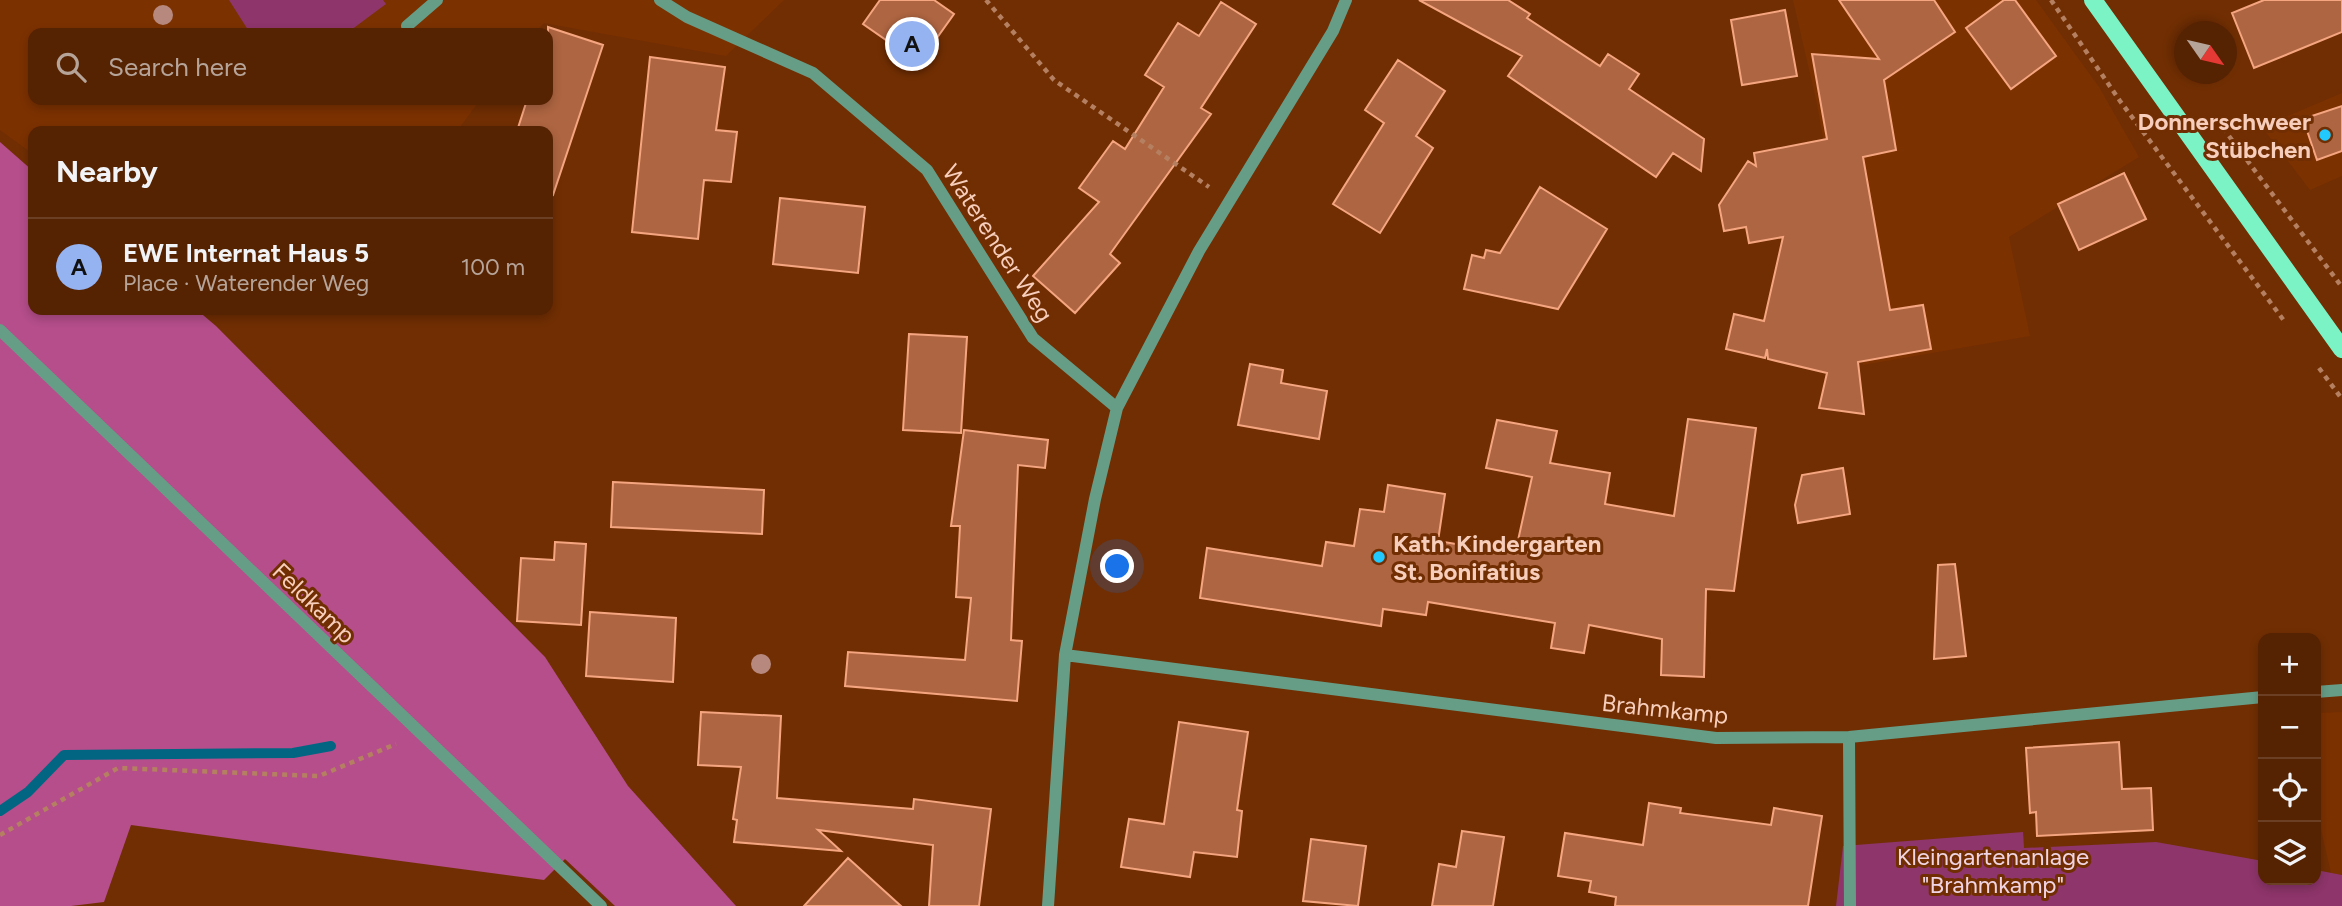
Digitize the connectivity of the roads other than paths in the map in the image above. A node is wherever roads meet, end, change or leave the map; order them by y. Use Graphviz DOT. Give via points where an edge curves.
graph roads {
  1 [pos="437,0"];
  2 [pos="660,0"];
  3 [pos="1346,0"];
  4 [pos="2092,0"];
  5 [pos="407,26"];
  6 [pos="0,330"];
  7 [pos="2342,349"];
  8 [pos="1117,408"];
  9 [pos="1065,655"];
  10 [pos="2342,690"];
  11 [pos="2321,692"];
  12 [pos="2258,697"];
  13 [pos="1849,737"];
  14 [pos="601,906"];
  15 [pos="1048,906"];
  16 [pos="1850,906"];
  1 -- 5 [label="street"];
  2 -- 8 [label="street, Waterender Weg" via="687,18 813,73 927,170 1033,338"];
  3 -- 8 [label="street" via="1333,32 1199,251"];
  4 -- 7 [label="main road"];
  6 -- 14 [label="street, Feldkamp"];
  8 -- 9 [label="street"];
  9 -- 13 [label="street, Brahmkamp" via="1716,738"];
  9 -- 15 [label="street"];
  10 -- 11 [label="street"];
  12 -- 13 [label="street, Brahmkamp"];
  13 -- 16 [label="street"];
}
